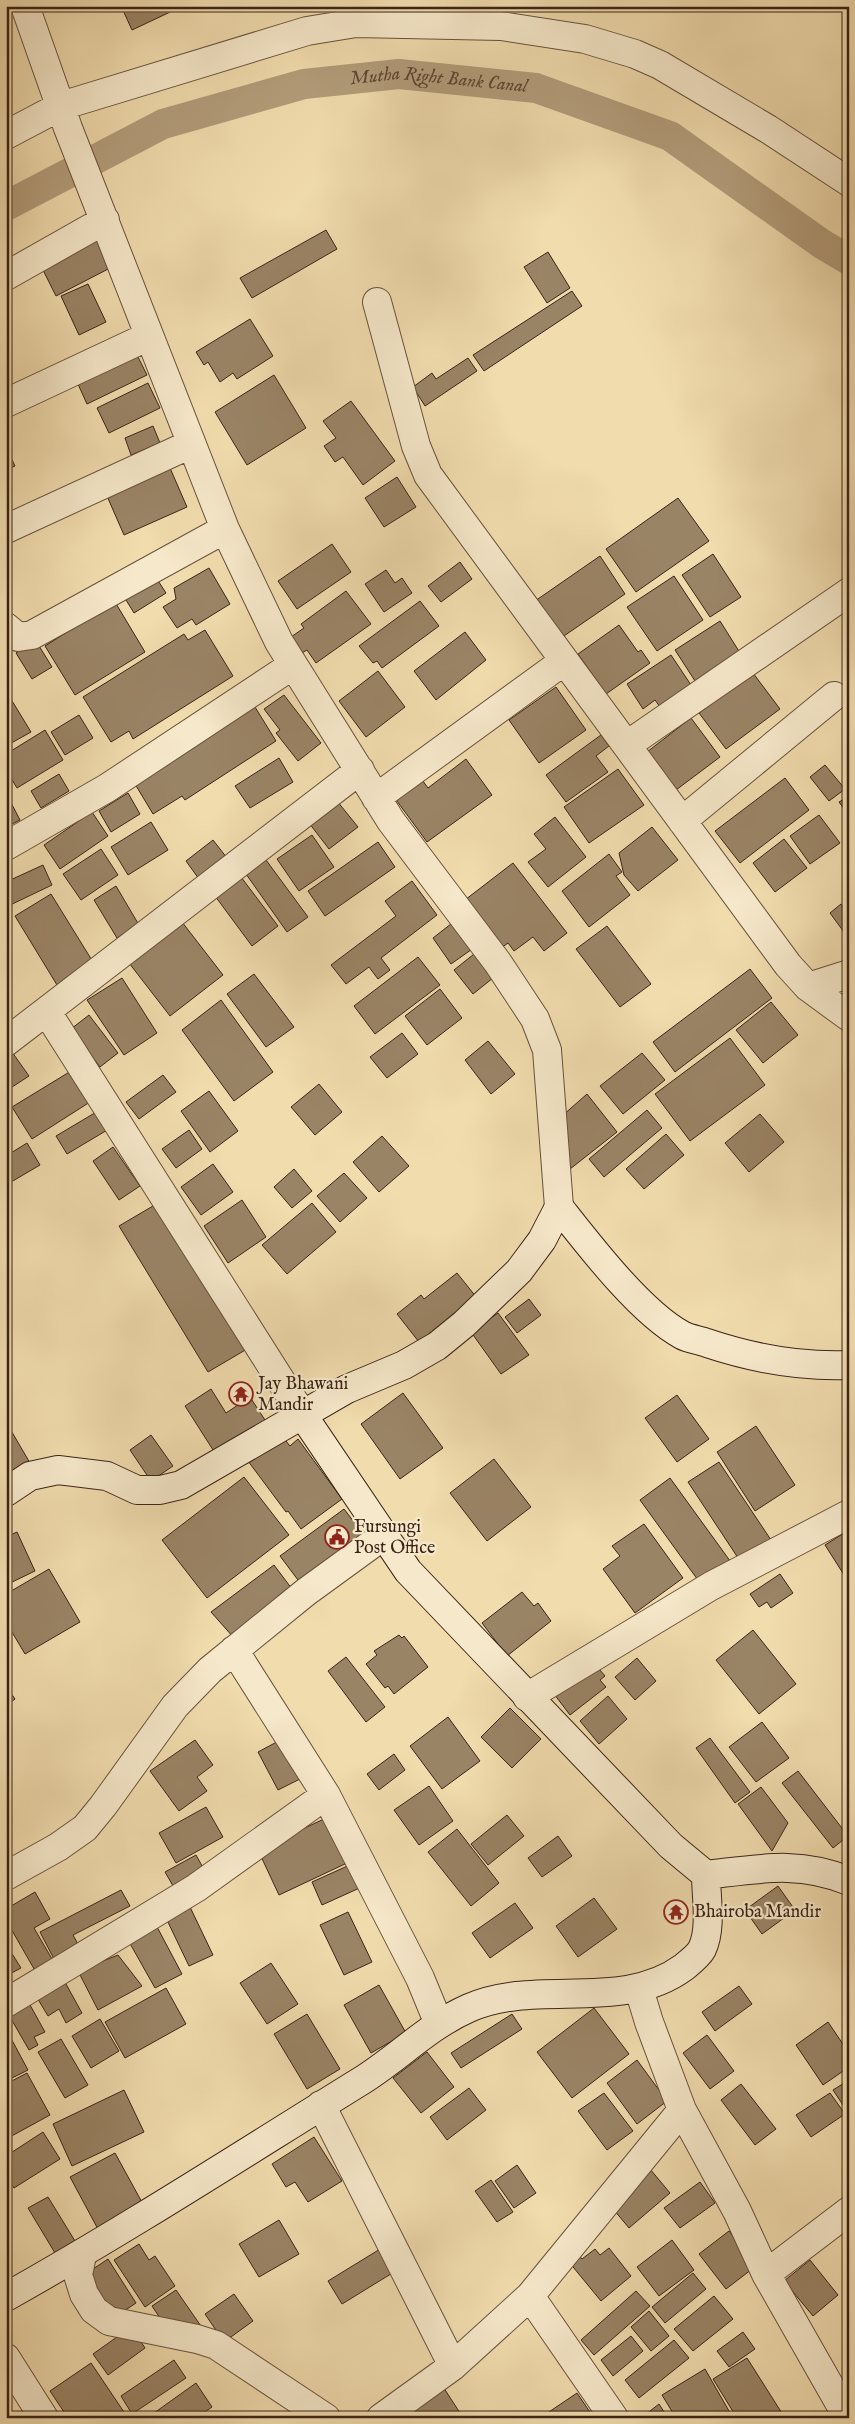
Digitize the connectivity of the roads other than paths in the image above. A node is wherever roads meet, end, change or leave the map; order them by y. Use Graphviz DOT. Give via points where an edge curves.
graph roads {
  1 [pos="25,6"];
  2 [pos="65,117"];
  3 [pos="6,135"];
  4 [pos="849,182"];
  5 [pos="102,212"];
  6 [pos="6,276"];
  7 [pos="377,302"];
  8 [pos="149,336"];
  9 [pos="6,403"];
  10 [pos="191,444"];
  11 [pos="6,529"];
  12 [pos="225,529"];
  13 [pos="849,592"];
  14 [pos="6,627"];
  15 [pos="564,661"];
  16 [pos="293,664"];
  17 [pos="834,696"];
  18 [pos="627,745"];
  19 [pos="360,770"];
  20 [pos="376,798"];
  21 [pos="682,821"];
  22 [pos="6,846"];
  23 [pos="849,974"];
  24 [pos="808,987"];
  25 [pos="46,1012"];
  26 [pos="849,1017"];
  27 [pos="6,1042"];
  28 [pos="558,1207"];
  29 [pos="849,1365"];
  30 [pos="302,1414"];
  31 [pos="6,1492"];
  32 [pos="849,1514"];
  33 [pos="383,1536"];
  34 [pos="234,1650"];
  35 [pos="527,1697"];
  36 [pos="326,1795"];
  37 [pos="845,1873"];
  38 [pos="706,1875"];
  39 [pos="6,1876"];
  40 [pos="639,1989"];
  41 [pos="6,2003"];
  42 [pos="439,2024"];
  43 [pos="321,2105"];
  44 [pos="682,2110"];
  45 [pos="849,2210"];
  46 [pos="82,2254"];
  47 [pos="766,2274"];
  48 [pos="6,2296"];
  49 [pos="530,2296"];
  50 [pos="6,2358"];
  51 [pos="454,2366"];
  52 [pos="44,2418"];
  53 [pos="326,2418"];
  54 [pos="381,2418"];
  55 [pos="614,2418"];
  56 [pos="848,2418"];
  1 -- 2 [label="street"];
  2 -- 3 [label="street"];
  2 -- 4 [label="street" via="307,31 356,23 501,26 585,39 660,65"];
  2 -- 5 [label="street"];
  5 -- 6 [label="street"];
  5 -- 8 [label="street"];
  7 -- 15 [label="street" via="416,446 428,475"];
  8 -- 9 [label="street"];
  8 -- 10 [label="street"];
  10 -- 11 [label="street"];
  10 -- 12 [label="street"];
  12 -- 14 [label="street" via="32,635 18,637"];
  12 -- 16 [label="street"];
  13 -- 18 [label="street"];
  15 -- 18 [label="street"];
  15 -- 20 [label="street"];
  16 -- 19 [label="street"];
  16 -- 22 [label="street" via="107,788"];
  17 -- 21 [label="street"];
  18 -- 21 [label="street"];
  19 -- 20 [label="street"];
  19 -- 25 [label="street"];
  20 -- 28 [label="street" via="498,963 542,1034 547,1050"];
  21 -- 24 [label="street" via="788,965"];
  23 -- 24 [label="street"];
  24 -- 26 [label="street"];
  25 -- 27 [label="street"];
  25 -- 30 [label="street"];
  28 -- 29 [label="street" via="648,1309 682,1335 748,1354 811,1365"];
  28 -- 30 [label="street" via="542,1240 519,1271 437,1346"];
  30 -- 31 [label="street" via="182,1485 160,1490 137,1490 107,1476 58,1470 30,1476"];
  30 -- 33 [label="street"];
  32 -- 35 [label="street" via="711,1586"];
  33 -- 34 [label="street"];
  33 -- 35 [label="street" via="408,1571"];
  34 -- 36 [label="street"];
  34 -- 39 [label="street" via="175,1706 85,1828"];
  35 -- 38 [label="street" via="671,1846"];
  36 -- 41 [label="street" via="196,1888"];
  36 -- 42 [label="street" via="420,1978"];
  37 -- 38 [label="street" via="782,1867"];
  38 -- 40 [label="street" via="707,1934 702,1950 678,1970"];
  40 -- 42 [label="street" via="500,1996"];
  40 -- 44 [label="street"];
  42 -- 43 [label="street" via="369,2076"];
  43 -- 46 [label="street"];
  43 -- 51 [label="street"];
  44 -- 47 [label="street" via="737,2211"];
  44 -- 49 [label="street"];
  45 -- 47 [label="street"];
  46 -- 48 [label="street"];
  46 -- 53 [label="street" via="78,2275 84,2294 94,2310 109,2321 216,2345"];
  47 -- 56 [label="street"];
  49 -- 51 [label="street"];
  49 -- 55 [label="street"];
  50 -- 52 [label="street"];
  51 -- 54 [label="street"];
}
